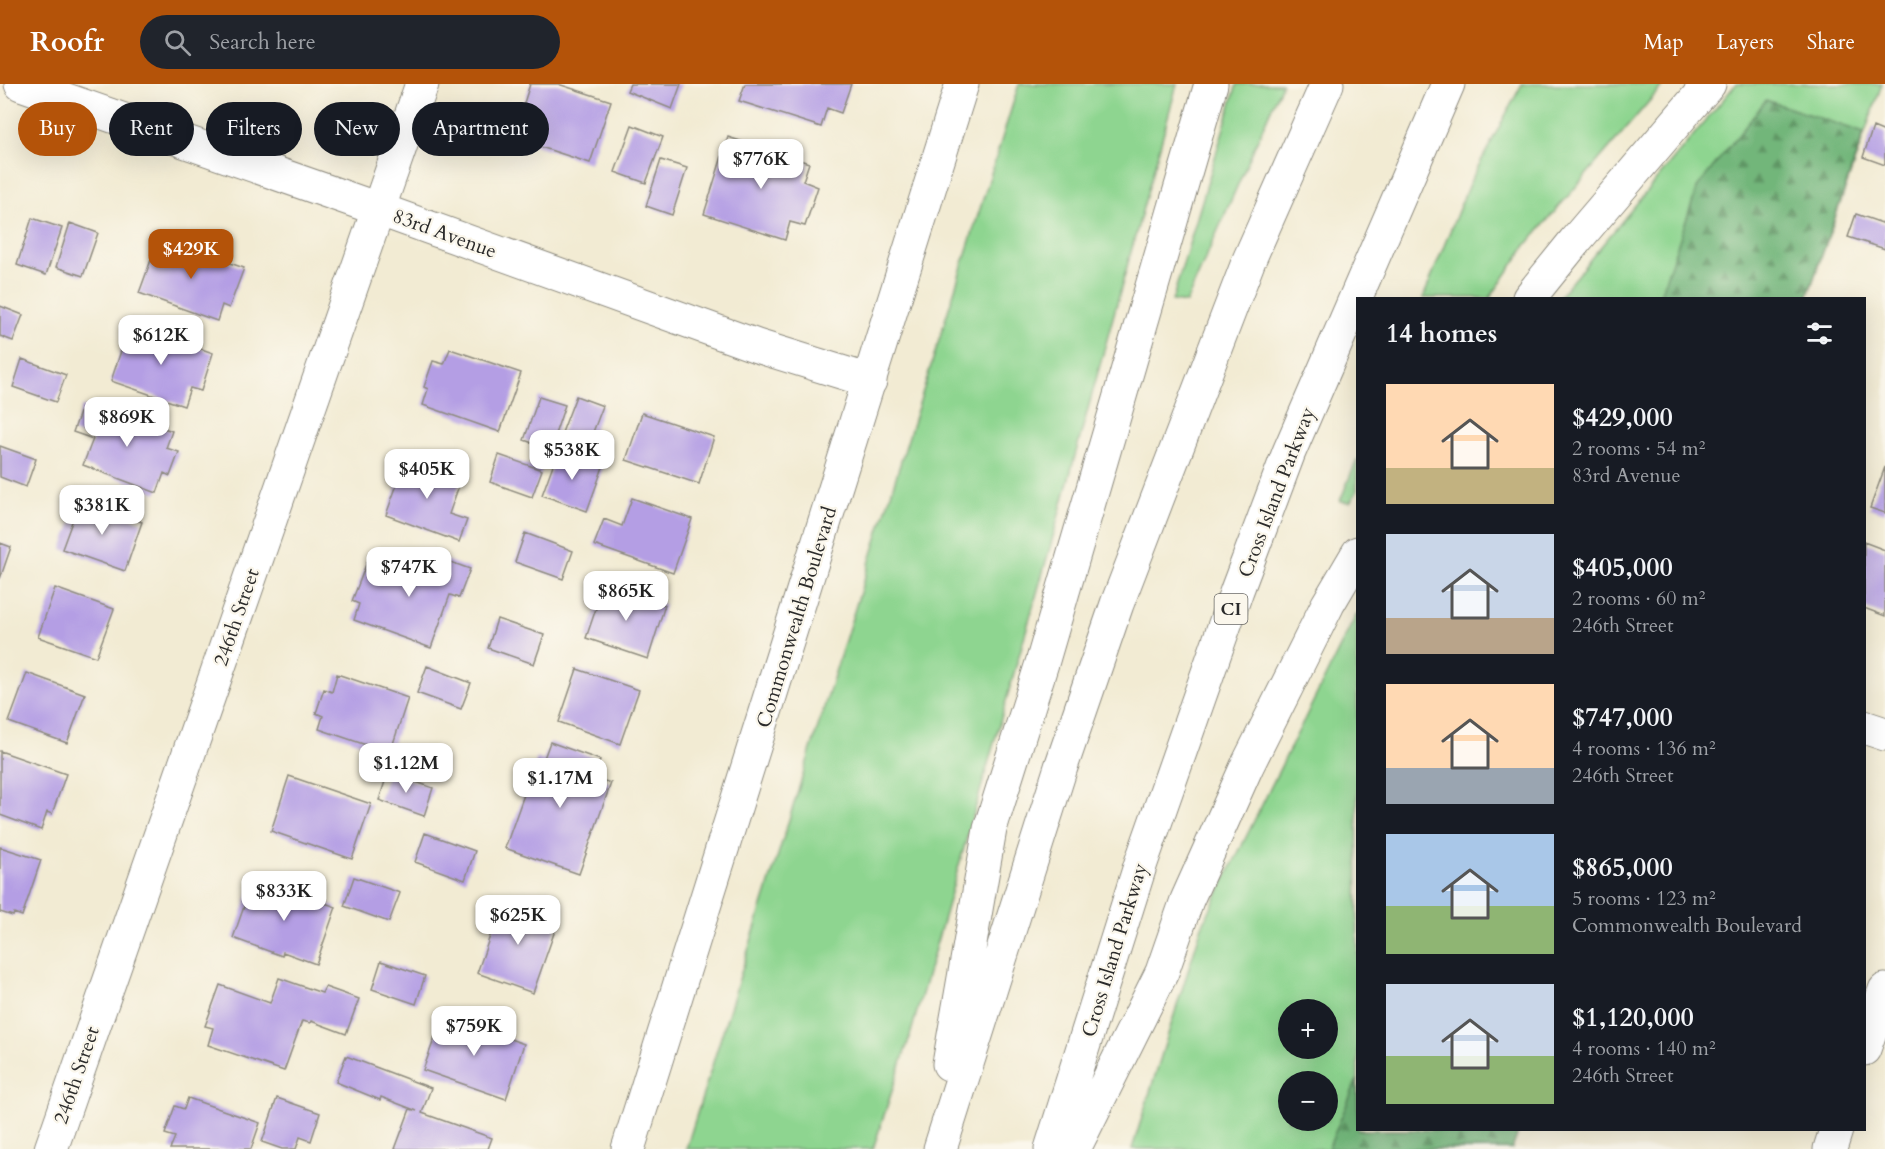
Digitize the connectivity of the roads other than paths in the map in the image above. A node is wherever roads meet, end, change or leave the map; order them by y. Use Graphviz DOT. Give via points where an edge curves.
graph roads {
  1 [pos="21,84"];
  2 [pos="422,84"];
  3 [pos="962,84"];
  4 [pos="1210,84"];
  5 [pos="1327,84"];
  6 [pos="1448,84"];
  7 [pos="1709,84"];
  8 [pos="378,209"];
  9 [pos="1530,297"];
  10 [pos="870,381"];
  11 [pos="1356,556"];
  12 [pos="1866,728"];
  13 [pos="1885,734"];
  14 [pos="1885,990"];
  15 [pos="1866,1043"];
  16 [pos="1836,1131"];
  17 [pos="51,1149"];
  18 [pos="628,1149"];
  19 [pos="934,1149"];
  20 [pos="940,1149"];
  21 [pos="1051,1149"];
  22 [pos="1074,1149"];
  23 [pos="1830,1149"];
  1 -- 8 [label="main road, 83rd Avenue"];
  2 -- 8 [label="main road, 246th Street"];
  3 -- 10 [label="main road, Commonwealth Boulevard"];
  4 -- 19 [label="main road" via="990,829"];
  5 -- 20 [label="main road" via="1249,260 1117,604"];
  6 -- 21 [label="main road, Cross Island Parkway / CI" via="1289,452 1237,590 1141,863"];
  7 -- 9 [label="main road"];
  8 -- 10 [label="main road, 83rd Avenue" via="757,346"];
  8 -- 17 [label="main road, 246th Street"];
  10 -- 18 [label="main road, Commonwealth Boulevard"];
  11 -- 22 [label="main road" via="1247,766 1187,900 1162,972"];
  12 -- 13 [label="main road"];
  14 -- 15 [label="main road"];
  16 -- 23 [label="main road"];
}
